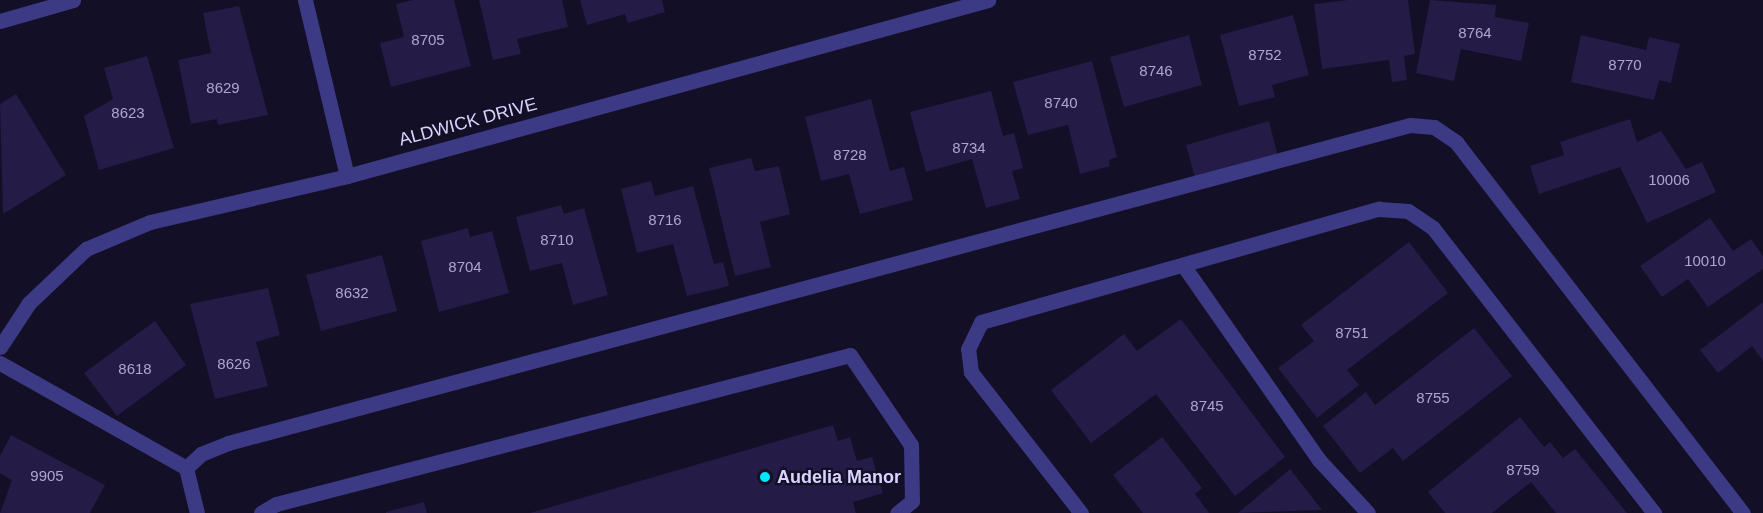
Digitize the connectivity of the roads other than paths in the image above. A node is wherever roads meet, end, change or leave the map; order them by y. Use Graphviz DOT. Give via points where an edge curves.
graph roads {
  1 [pos="73,0"];
  2 [pos="305,0"];
  3 [pos="988,0"];
  4 [pos="0,21"];
  5 [pos="347,176"];
  6 [pos="1183,265"];
  7 [pos="0,347"];
  8 [pos="0,363"];
  9 [pos="186,468"];
  10 [pos="197,513"];
  11 [pos="261,513"];
  12 [pos="897,513"];
  13 [pos="1081,513"];
  14 [pos="1368,513"];
  15 [pos="1654,513"];
  16 [pos="1743,513"];
  1 -- 4 [label="street"];
  2 -- 5 [label="street"];
  3 -- 5 [label="street, ALDWICK DRIVE"];
  5 -- 7 [label="street, ALDWICK DRIVE" via="150,222 86,249 29,303"];
  6 -- 13 [label="street" via="981,322 968,349 971,372"];
  6 -- 14 [label="street" via="1319,460"];
  6 -- 15 [label="street" via="1379,209 1408,211 1433,228"];
  8 -- 9 [label="street"];
  9 -- 10 [label="street"];
  9 -- 16 [label="street" via="201,454 228,443 1410,125 1434,127 1456,142"];
  11 -- 12 [label="street" via="276,504 849,355 911,445 912,501"];
}
